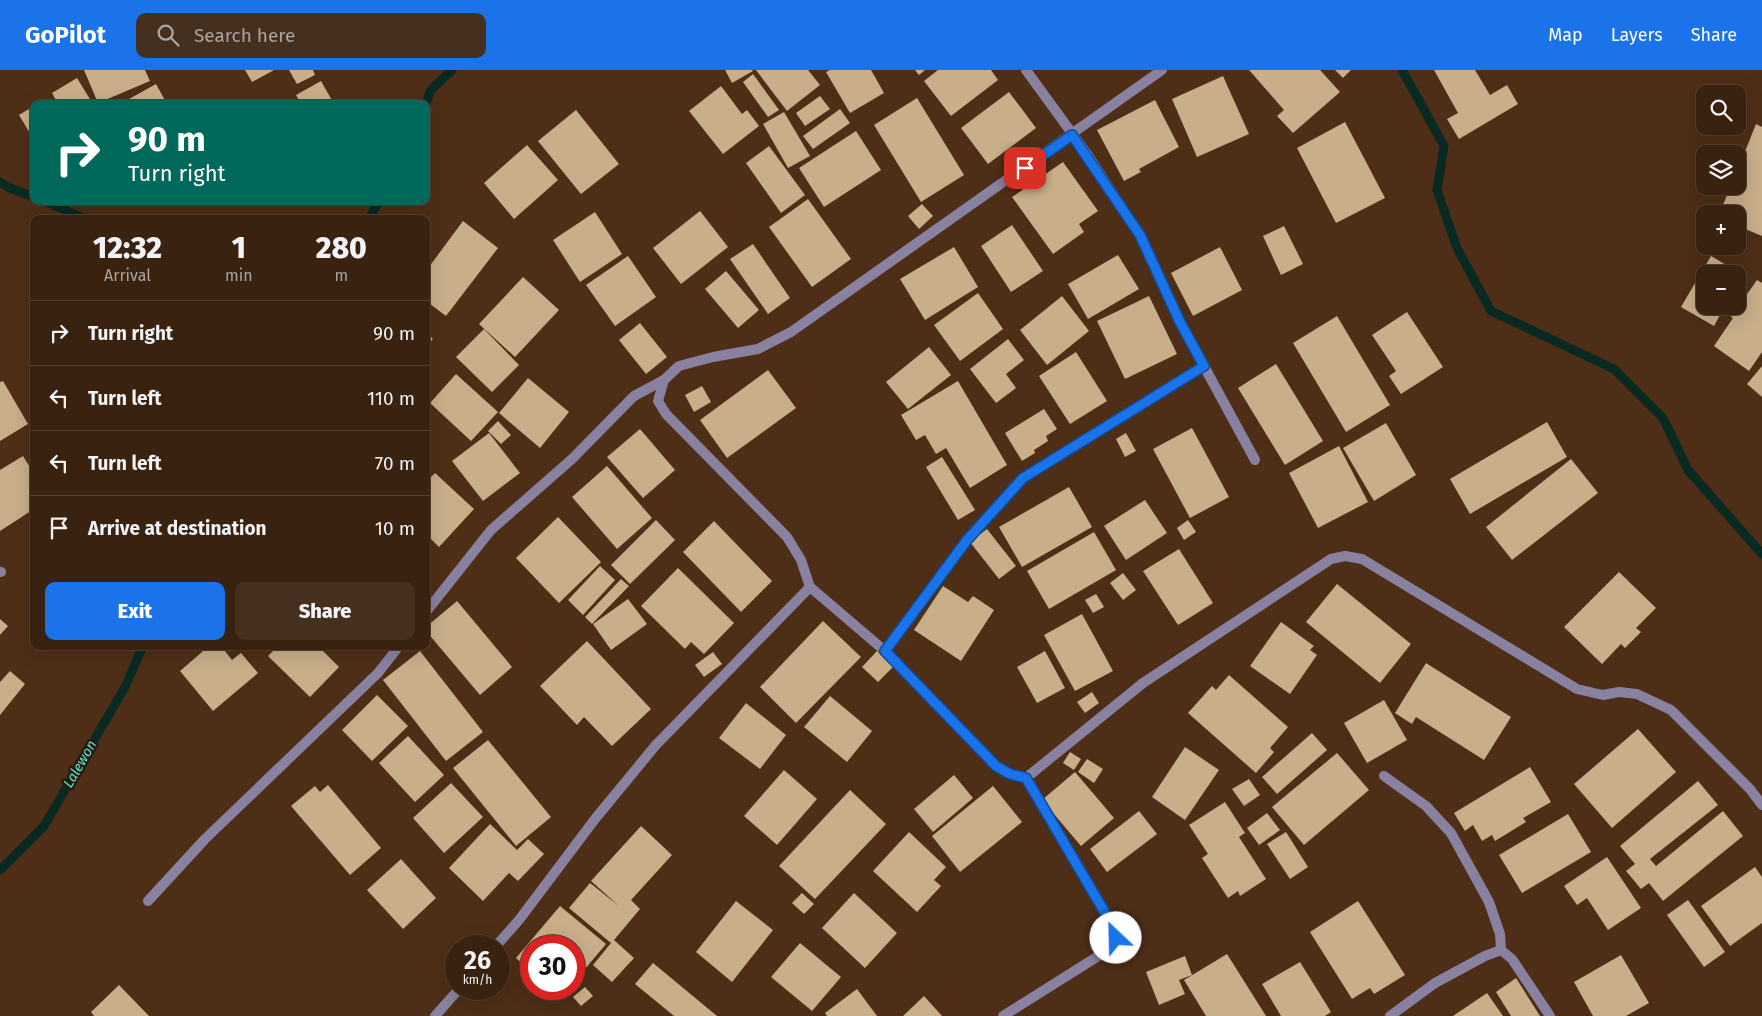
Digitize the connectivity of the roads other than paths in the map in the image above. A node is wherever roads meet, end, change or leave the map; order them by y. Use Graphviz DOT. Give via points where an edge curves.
graph roads {
  1 [pos="1026,70"];
  2 [pos="1162,70"];
  3 [pos="1072,135"];
  4 [pos="1204,366"];
  5 [pos="664,380"];
  6 [pos="1255,460"];
  7 [pos="810,588"];
  8 [pos="430,607"];
  9 [pos="396,650"];
  10 [pos="885,651"];
  11 [pos="1384,776"];
  12 [pos="1026,778"];
  13 [pos="1762,805"];
  14 [pos="148,901"];
  15 [pos="506,935"];
  16 [pos="1501,950"];
  17 [pos="449,1000"];
  18 [pos="435,1016"];
  19 [pos="1003,1016"];
  20 [pos="1390,1016"];
  21 [pos="1550,1016"];
  1 -- 3 [label="street"];
  2 -- 3 [label="street"];
  3 -- 4 [label="street" via="1140,235"];
  3 -- 5 [label="street" via="785,335 758,349 679,366"];
  4 -- 6 [label="street"];
  4 -- 10 [label="street" via="1023,478 967,540"];
  5 -- 7 [label="street" via="658,401 666,414 787,537 801,560"];
  5 -- 8 [label="street" via="634,396 572,459 491,530"];
  7 -- 10 [label="street"];
  7 -- 15 [label="street" via="655,746"];
  9 -- 14 [label="street" via="378,674 205,839"];
  10 -- 12 [label="street" via="996,766"];
  11 -- 16 [label="street" via="1426,806 1451,833 1489,902 1500,934"];
  12 -- 13 [label="street" via="1143,683 1332,559 1345,556 1362,559 1577,689 1603,695 1637,694 1671,710"];
  12 -- 19 [label="street" via="1114,928 1116,938 1111,948"];
  16 -- 20 [label="street" via="1435,983"];
  16 -- 21 [label="street" via="1512,959"];
  17 -- 18 [label="street"];
}
